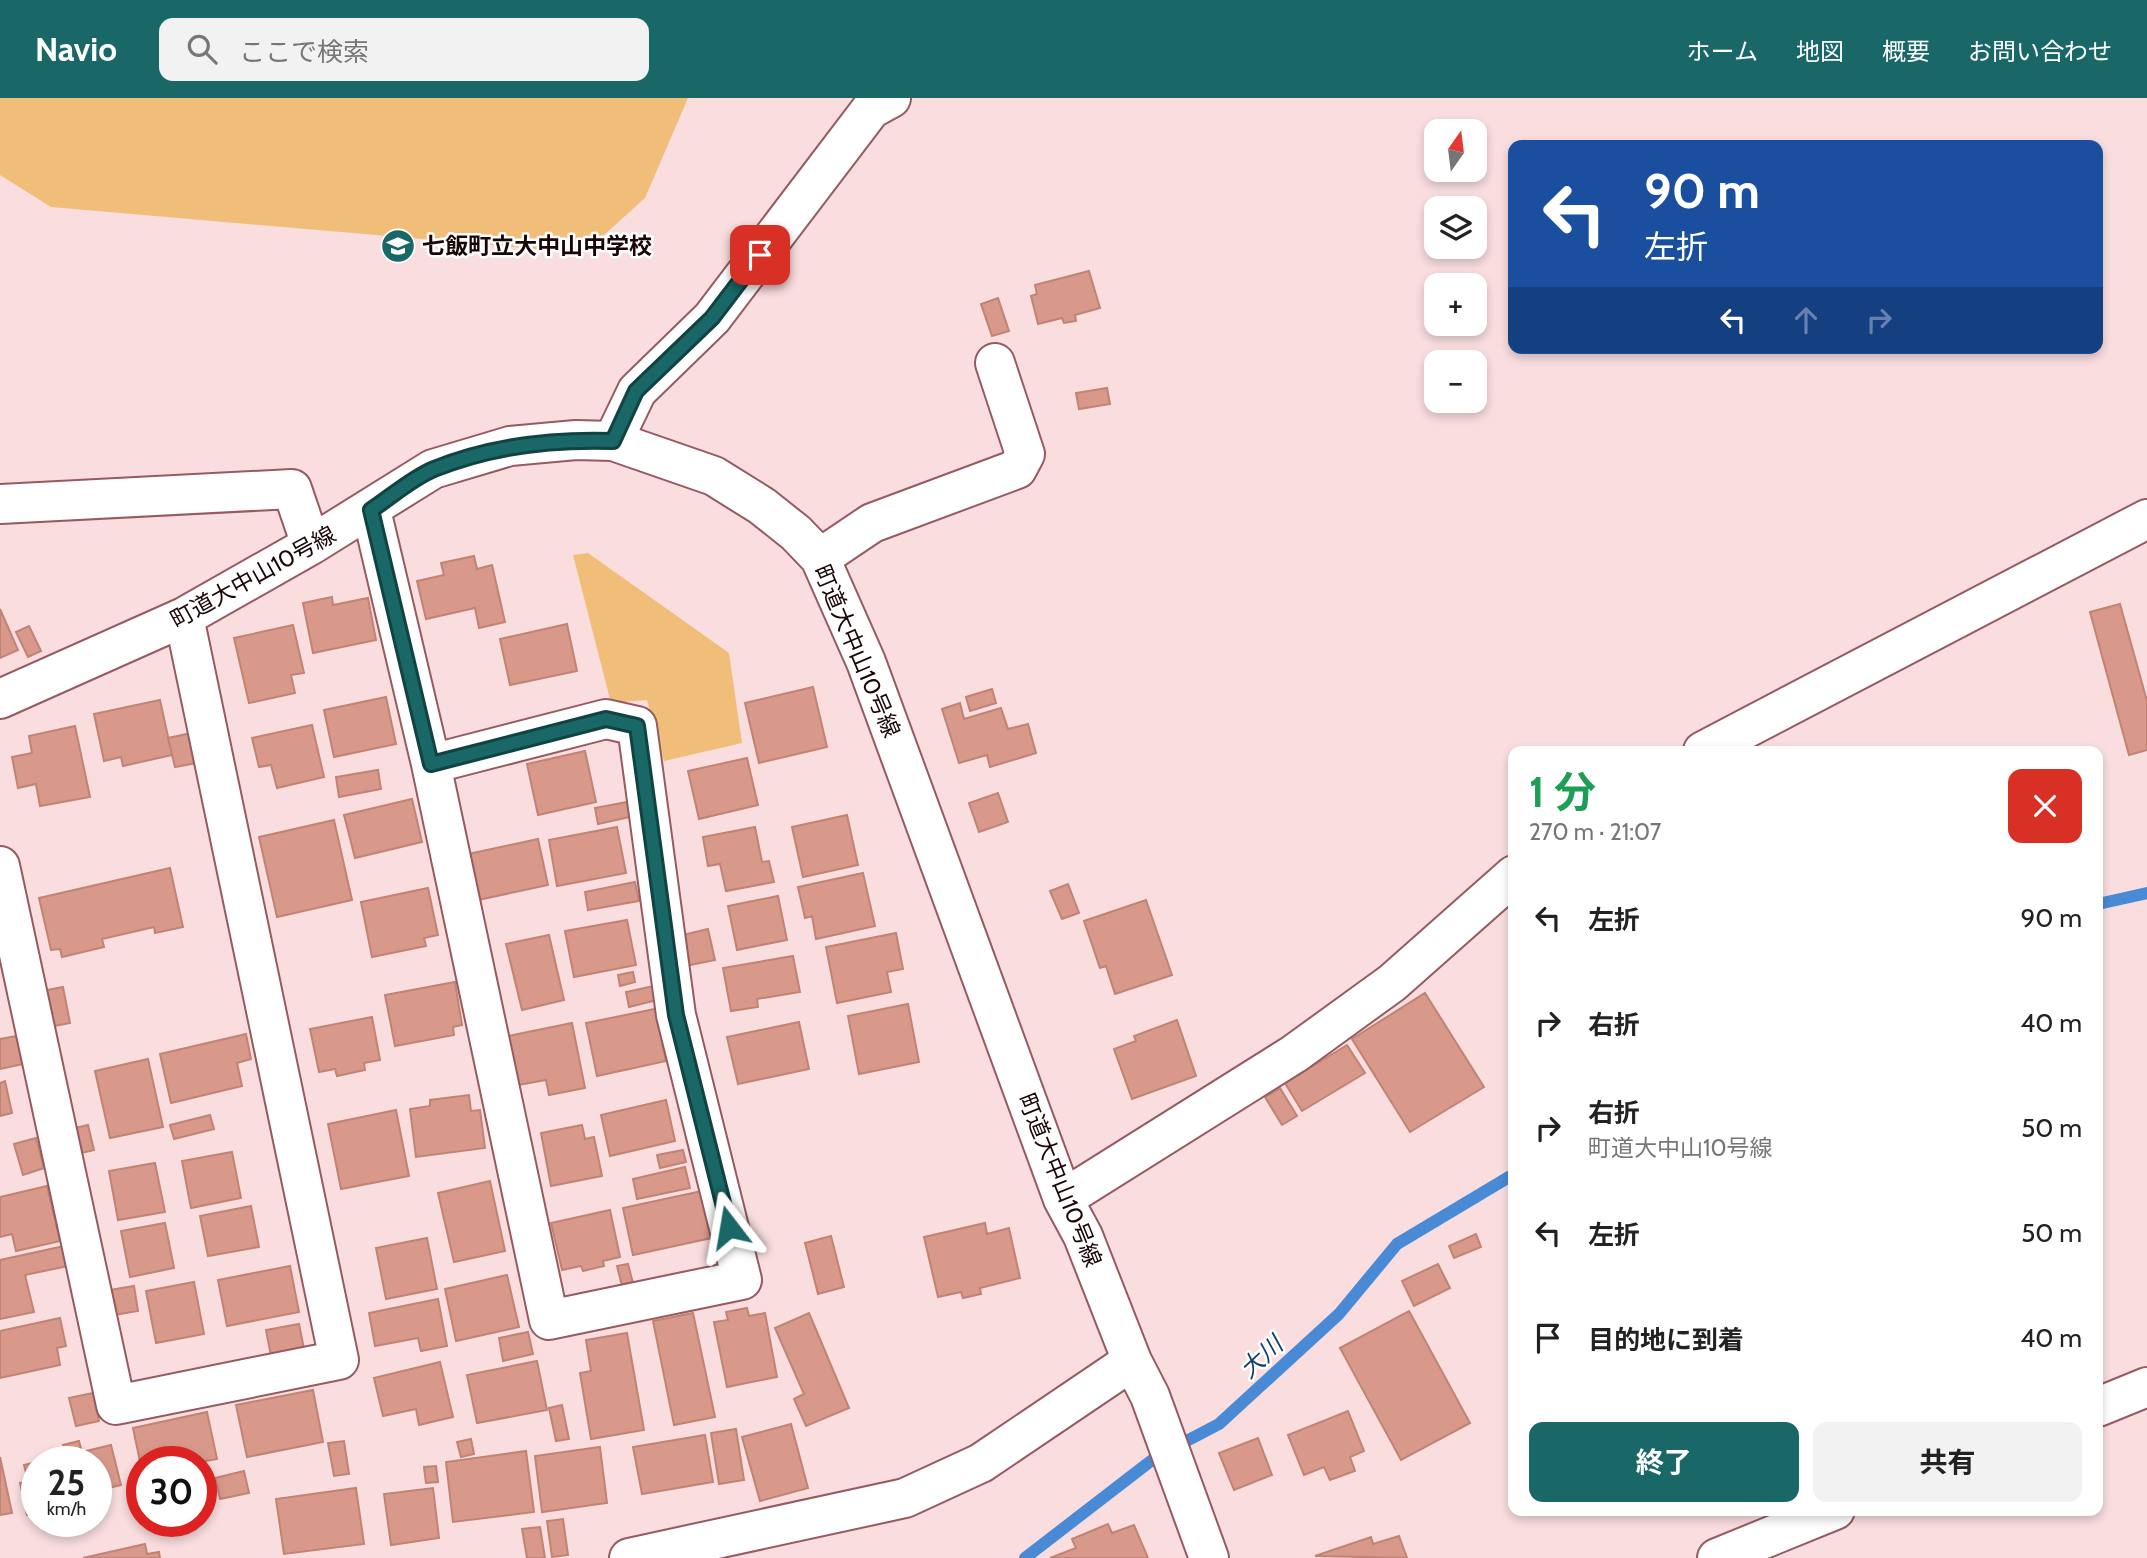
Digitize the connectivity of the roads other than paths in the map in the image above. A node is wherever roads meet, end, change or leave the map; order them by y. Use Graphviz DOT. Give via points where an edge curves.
graph roads {
  1 [pos="891,98"];
  2 [pos="996,363"];
  3 [pos="613,441"];
  4 [pos="0,504"];
  5 [pos="371,510"];
  6 [pos="2147,519"];
  7 [pos="311,545"];
  8 [pos="820,558"];
  9 [pos="184,617"];
  10 [pos="0,699"];
  11 [pos="1713,746"];
  12 [pos="431,764"];
  13 [pos="0,866"];
  14 [pos="1508,880"];
  15 [pos="1063,1199"];
  16 [pos="1132,1361"];
  17 [pos="2147,1387"];
  18 [pos="2103,1405"];
  19 [pos="1820,1516"];
  20 [pos="629,1558"];
  21 [pos="1209,1558"];
  22 [pos="1717,1558"];
  1 -- 3 [label="street" via="871,109 712,318 636,391"];
  2 -- 8 [label="street" via="1025,454 1017,469 872,523"];
  3 -- 5 [label="street, 町道大中山10号線" via="510,446 433,470"];
  3 -- 8 [label="street, 町道大中山10号線" via="714,476 762,506"];
  4 -- 7 [label="street" via="292,489"];
  5 -- 7 [label="street, 町道大中山10号線"];
  5 -- 12 [label="street"];
  6 -- 11 [label="street"];
  7 -- 9 [label="street, 町道大中山10号線"];
  8 -- 15 [label="street, 町道大中山10号線" via="866,662"];
  9 -- 10 [label="street, 町道大中山10号線"];
  9 -- 13 [label="street" via="339,1360 116,1405"];
  12 -- 12 [label="street" via="549,1320 742,1280 676,1015 637,726 606,719"];
  14 -- 15 [label="street" via="1392,983 1294,1054"];
  15 -- 16 [label="street, 町道大中山10号線" via="1083,1236"];
  16 -- 20 [label="street" via="981,1463 905,1498"];
  16 -- 21 [label="street, 町道大中山10号線" via="1181,1474"];
  17 -- 18 [label="street"];
  19 -- 22 [label="street"];
}
